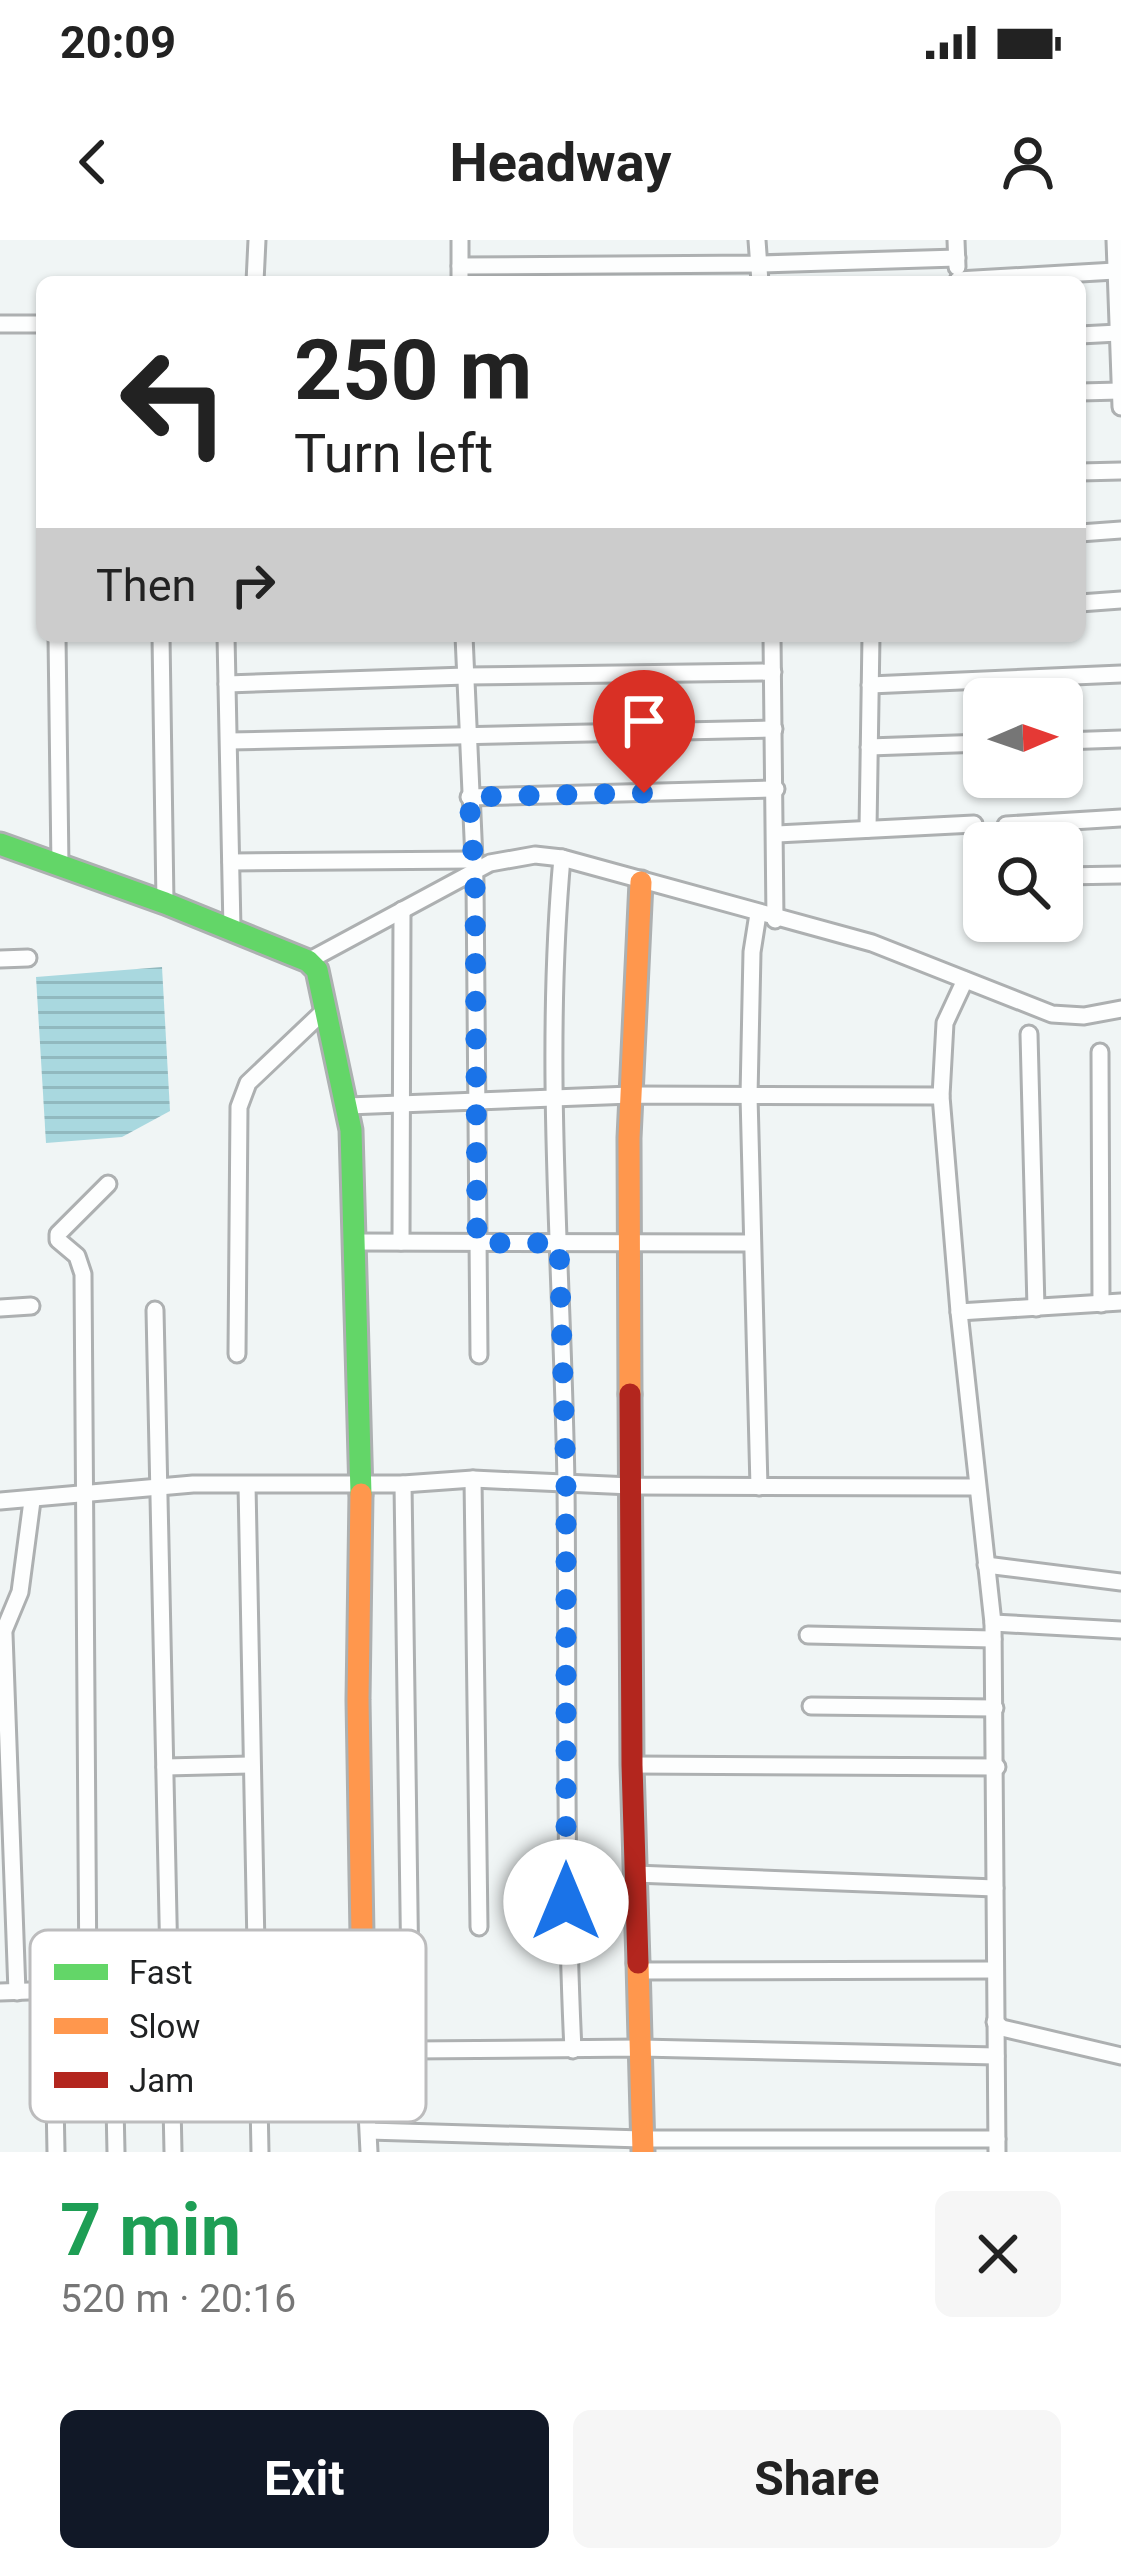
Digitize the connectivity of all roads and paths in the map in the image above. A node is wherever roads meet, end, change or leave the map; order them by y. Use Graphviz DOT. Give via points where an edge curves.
graph roads {
  1 [pos="257,240"];
  2 [pos="460,240"];
  3 [pos="757,240"];
  4 [pos="956,240"];
  5 [pos="1114,240"];
  6 [pos="957,258"];
  7 [pos="1114,271"];
  8 [pos="759,273"];
  9 [pos="460,274"];
  10 [pos="255,276"];
  11 [pos="958,276"];
  12 [pos="1036,276"];
  13 [pos="0,324"];
  14 [pos="36,324"];
  15 [pos="1118,333"];
  16 [pos="1086,335"];
  17 [pos="1120,391"];
  18 [pos="1086,392"];
  19 [pos="1121,407"];
  20 [pos="1121,471"];
  21 [pos="1086,472"];
  22 [pos="1121,530"];
  23 [pos="1086,532"];
  24 [pos="1121,600"];
  25 [pos="1086,603"];
  26 [pos="57,642"];
  27 [pos="161,642"];
  28 [pos="226,642"];
  29 [pos="464,642"];
  30 [pos="772,642"];
  31 [pos="871,642"];
  32 [pos="773,672"];
  33 [pos="1121,674"];
  34 [pos="466,676"];
  35 [pos="227,684"];
  36 [pos="870,685"];
  37 [pos="774,729"];
  38 [pos="469,739"];
  39 [pos="1121,740"];
  40 [pos="229,741"];
  41 [pos="1083,741"];
  42 [pos="963,744"];
  43 [pos="869,747"];
  44 [pos="776,789"];
  45 [pos="469,797"];
  46 [pos="1121,818"];
  47 [pos="1055,822"];
  48 [pos="963,825"];
  49 [pos="868,829"];
  50 [pos="777,834"];
  51 [pos="0,844"];
  52 [pos="231,862"];
  53 [pos="562,864"];
  54 [pos="60,867"];
  55 [pos="474,872"];
  56 [pos="1121,875"];
  57 [pos="1083,876"];
  58 [pos="641,888"];
  59 [pos="165,903"];
  60 [pos="402,914"];
  61 [pos="757,917"];
  62 [pos="776,920"];
  63 [pos="232,929"];
  64 [pos="28,958"];
  65 [pos="0,959"];
  66 [pos="312,966"];
  67 [pos="963,983"];
  68 [pos="327,1004"];
  69 [pos="1121,1009"];
  70 [pos="1029,1034"];
  71 [pos="1100,1052"];
  72 [pos="631,1095"];
  73 [pos="749,1096"];
  74 [pos="941,1096"];
  75 [pos="554,1097"];
  76 [pos="475,1101"];
  77 [pos="403,1103"];
  78 [pos="348,1106"];
  79 [pos="108,1184"];
  80 [pos="631,1240"];
  81 [pos="355,1242"];
  82 [pos="401,1242"];
  83 [pos="477,1243"];
  84 [pos="559,1243"];
  85 [pos="751,1243"];
  86 [pos="1121,1302"];
  87 [pos="1101,1304"];
  88 [pos="31,1306"];
  89 [pos="0,1308"];
  90 [pos="1036,1308"];
  91 [pos="154,1310"];
  92 [pos="958,1312"];
  93 [pos="237,1354"];
  94 [pos="479,1355"];
  95 [pos="473,1479"];
  96 [pos="566,1481"];
  97 [pos="361,1483"];
  98 [pos="403,1484"];
  99 [pos="247,1485"];
  100 [pos="158,1486"];
  101 [pos="631,1486"];
  102 [pos="759,1487"];
  103 [pos="976,1487"];
  104 [pos="85,1493"];
  105 [pos="16,1501"];
  106 [pos="986,1565"];
  107 [pos="1121,1582"];
  108 [pos="1121,1630"];
  109 [pos="993,1631"];
  110 [pos="808,1635"];
  111 [pos="2,1637"];
  112 [pos="811,1706"];
  113 [pos="995,1708"];
  114 [pos="632,1765"];
  115 [pos="250,1766"];
  116 [pos="165,1767"];
  117 [pos="997,1767"];
  118 [pos="635,1874"];
  119 [pos="995,1888"];
  120 [pos="479,1927"];
  121 [pos="88,1930"];
  122 [pos="170,1930"];
  123 [pos="255,1930"];
  124 [pos="363,1930"];
  125 [pos="409,1930"];
  126 [pos="994,1970"];
  127 [pos="638,1971"];
  128 [pos="8,1992"];
  129 [pos="995,2022"];
  130 [pos="640,2048"];
  131 [pos="426,2050"];
  132 [pos="573,2050"];
  133 [pos="996,2056"];
  134 [pos="1121,2056"];
  135 [pos="115,2122"];
  136 [pos="173,2122"];
  137 [pos="259,2122"];
  138 [pos="368,2122"];
  139 [pos="369,2131"];
  140 [pos="643,2145"];
  141 [pos="997,2145"];
  142 [pos="116,2152"];
  143 [pos="173,2152"];
  144 [pos="260,2152"];
  145 [pos="369,2152"];
  1 -- 10 [label="street"];
  2 -- 9 [label="street"];
  3 -- 8 [label="street"];
  4 -- 6 [label="street"];
  5 -- 7 [label="street"];
  6 -- 8 [label="street"];
  6 -- 11 [label="street"];
  7 -- 12 [label="street"];
  7 -- 15 [label="street"];
  8 -- 9 [label="street"];
  13 -- 14 [label="street"];
  15 -- 16 [label="street"];
  15 -- 17 [label="street"];
  17 -- 18 [label="street"];
  17 -- 19 [label="street"];
  20 -- 21 [label="street"];
  22 -- 23 [label="street"];
  24 -- 25 [label="street"];
  26 -- 54 [label="street"];
  27 -- 59 [label="street"];
  28 -- 35 [label="street"];
  29 -- 34 [label="street"];
  30 -- 32 [label="street"];
  31 -- 36 [label="street"];
  32 -- 34 [label="street"];
  32 -- 37 [label="street"];
  33 -- 36 [label="street"];
  34 -- 35 [label="street"];
  34 -- 38 [label="street"];
  35 -- 40 [label="street"];
  36 -- 43 [label="street"];
  37 -- 38 [label="street"];
  37 -- 44 [label="street"];
  38 -- 40 [label="street"];
  38 -- 45 [label="street"];
  39 -- 41 [label="street"];
  40 -- 52 [label="street"];
  42 -- 43 [label="street"];
  43 -- 49 [label="street"];
  44 -- 45 [label="street"];
  44 -- 50 [label="street"];
  45 -- 55 [label="street"];
  46 -- 47 [label="street"];
  48 -- 49 [label="street"];
  49 -- 50 [label="street"];
  50 -- 62 [label="street"];
  51 -- 54 [label="street"];
  52 -- 55 [label="street"];
  52 -- 63 [label="street"];
  53 -- 55 [label="street" via="508,857"];
  53 -- 58 [label="street"];
  53 -- 75 [label="street"];
  54 -- 59 [label="street"];
  55 -- 60 [label="street"];
  55 -- 76 [label="street"];
  56 -- 57 [label="street"];
  58 -- 61 [label="street"];
  58 -- 72 [label="street"];
  59 -- 63 [label="street"];
  60 -- 66 [label="street"];
  60 -- 77 [label="street"];
  61 -- 62 [label="street"];
  61 -- 73 [label="street"];
  62 -- 67 [label="street" via="872,944"];
  63 -- 66 [label="street"];
  64 -- 65 [label="street"];
  66 -- 68 [label="street"];
  67 -- 69 [label="street" via="1069,1017"];
  67 -- 74 [label="street" via="945,1023"];
  68 -- 78 [label="street"];
  68 -- 93 [label="street" via="248,1083 239,1107"];
  70 -- 90 [label="street"];
  71 -- 87 [label="street"];
  72 -- 73 [label="street"];
  72 -- 75 [label="street"];
  72 -- 80 [label="street"];
  73 -- 74 [label="street"];
  73 -- 85 [label="street"];
  74 -- 92 [label="street"];
  75 -- 76 [label="street"];
  75 -- 84 [label="street"];
  76 -- 77 [label="street"];
  76 -- 83 [label="street"];
  77 -- 78 [label="street"];
  77 -- 82 [label="street"];
  78 -- 81 [label="street"];
  79 -- 104 [label="street" via="58,1240 83,1274"];
  80 -- 84 [label="street"];
  80 -- 85 [label="street"];
  80 -- 101 [label="street"];
  81 -- 82 [label="street"];
  81 -- 97 [label="street"];
  82 -- 83 [label="street"];
  83 -- 84 [label="street"];
  83 -- 94 [label="street"];
  84 -- 96 [label="street"];
  85 -- 102 [label="street"];
  86 -- 87 [label="street"];
  87 -- 90 [label="street"];
  88 -- 89 [label="street"];
  90 -- 92 [label="street"];
  91 -- 100 [label="street"];
  92 -- 103 [label="street"];
  95 -- 96 [label="street"];
  95 -- 98 [label="street"];
  95 -- 120 [label="street"];
  96 -- 101 [label="street"];
  96 -- 132 [label="street"];
  97 -- 98 [label="street"];
  97 -- 99 [label="street"];
  97 -- 124 [label="street"];
  98 -- 125 [label="street"];
  99 -- 100 [label="street"];
  99 -- 115 [label="street"];
  100 -- 104 [label="street"];
  100 -- 116 [label="street"];
  101 -- 102 [label="street"];
  101 -- 114 [label="street"];
  102 -- 103 [label="street"];
  103 -- 106 [label="street"];
  104 -- 105 [label="street"];
  104 -- 121 [label="street"];
  105 -- 111 [label="street" via="24,1570"];
  106 -- 107 [label="street"];
  106 -- 109 [label="street"];
  108 -- 109 [label="street"];
  109 -- 110 [label="street"];
  109 -- 113 [label="street"];
  111 -- 128 [label="street"];
  112 -- 113 [label="street"];
  113 -- 117 [label="street"];
  114 -- 117 [label="street"];
  114 -- 118 [label="street"];
  115 -- 116 [label="street"];
  115 -- 123 [label="street"];
  116 -- 122 [label="street"];
  117 -- 119 [label="street"];
  118 -- 119 [label="street"];
  118 -- 127 [label="street"];
  119 -- 126 [label="street"];
  126 -- 127 [label="street"];
  126 -- 129 [label="street"];
  127 -- 130 [label="street"];
  129 -- 133 [label="street"];
  129 -- 134 [label="street"];
  130 -- 132 [label="street"];
  130 -- 133 [label="street"];
  130 -- 140 [label="street"];
  131 -- 132 [label="street"];
  133 -- 141 [label="street"];
  135 -- 142 [label="street"];
  136 -- 143 [label="street"];
  137 -- 144 [label="street"];
  138 -- 139 [label="street"];
  139 -- 140 [label="street"];
  139 -- 145 [label="street"];
  140 -- 141 [label="street"];
}
